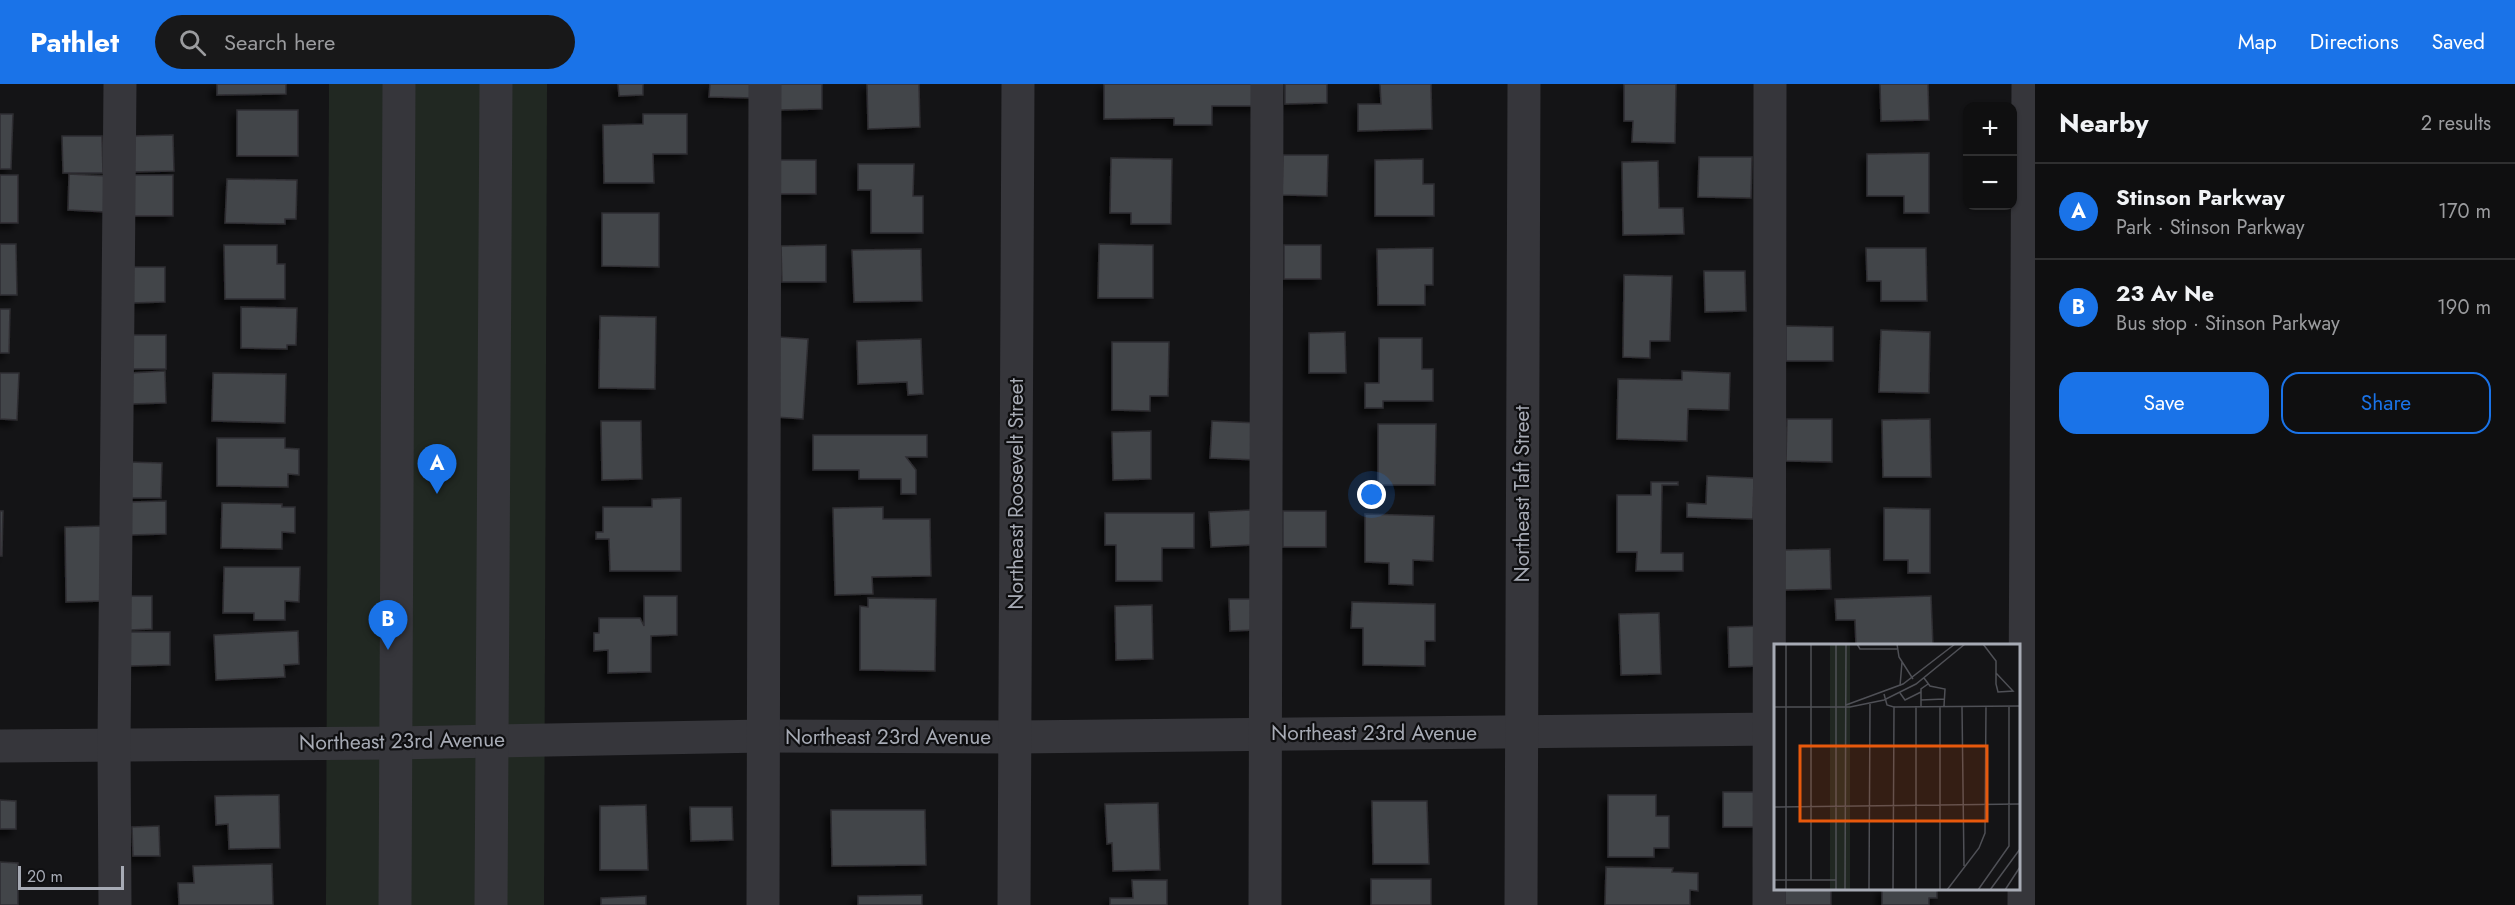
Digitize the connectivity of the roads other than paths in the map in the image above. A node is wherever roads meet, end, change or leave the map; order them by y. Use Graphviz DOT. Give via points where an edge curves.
graph roads {
  1 [pos="120,84"];
  2 [pos="399,84"];
  3 [pos="496,84"];
  4 [pos="765,84"];
  5 [pos="1018,84"];
  6 [pos="1268,84"];
  7 [pos="1524,84"];
  8 [pos="1770,84"];
  9 [pos="2028,84"];
  10 [pos="2026,726"];
  11 [pos="1773,729"];
  12 [pos="1520,732"];
  13 [pos="1265,733"];
  14 [pos="764,736"];
  15 [pos="1015,737"];
  16 [pos="491,741"];
  17 [pos="114,744"];
  18 [pos="395,744"];
  19 [pos="0,746"];
  20 [pos="115,905"];
  21 [pos="394,905"];
  22 [pos="491,905"];
  23 [pos="763,905"];
  24 [pos="1014,905"];
  25 [pos="1265,905"];
  26 [pos="1521,905"];
  27 [pos="1768,905"];
  28 [pos="2025,905"];
  1 -- 17 [label="street"];
  2 -- 18 [label="street"];
  3 -- 16 [label="street"];
  4 -- 14 [label="street"];
  5 -- 15 [label="street, Northeast Roosevelt Street"];
  6 -- 13 [label="street"];
  7 -- 12 [label="street, Northeast Taft Street"];
  8 -- 11 [label="street"];
  9 -- 10 [label="street"];
  10 -- 28 [label="street"];
  11 -- 12 [label="street, Northeast 23rd Avenue"];
  11 -- 27 [label="street"];
  12 -- 13 [label="street, Northeast 23rd Avenue"];
  12 -- 26 [label="street, Northeast Taft Street"];
  13 -- 15 [label="street, Northeast 23rd Avenue"];
  13 -- 25 [label="street"];
  14 -- 15 [label="street, Northeast 23rd Avenue"];
  14 -- 16 [label="street, Northeast 23rd Avenue"];
  14 -- 23 [label="street"];
  15 -- 24 [label="street, Northeast Roosevelt Street"];
  16 -- 18 [label="street, Northeast 23rd Avenue"];
  16 -- 22 [label="street"];
  17 -- 18 [label="street, Northeast 23rd Avenue"];
  17 -- 19 [label="street, Northeast 23rd Avenue"];
  17 -- 20 [label="street"];
  18 -- 21 [label="street"];
}
